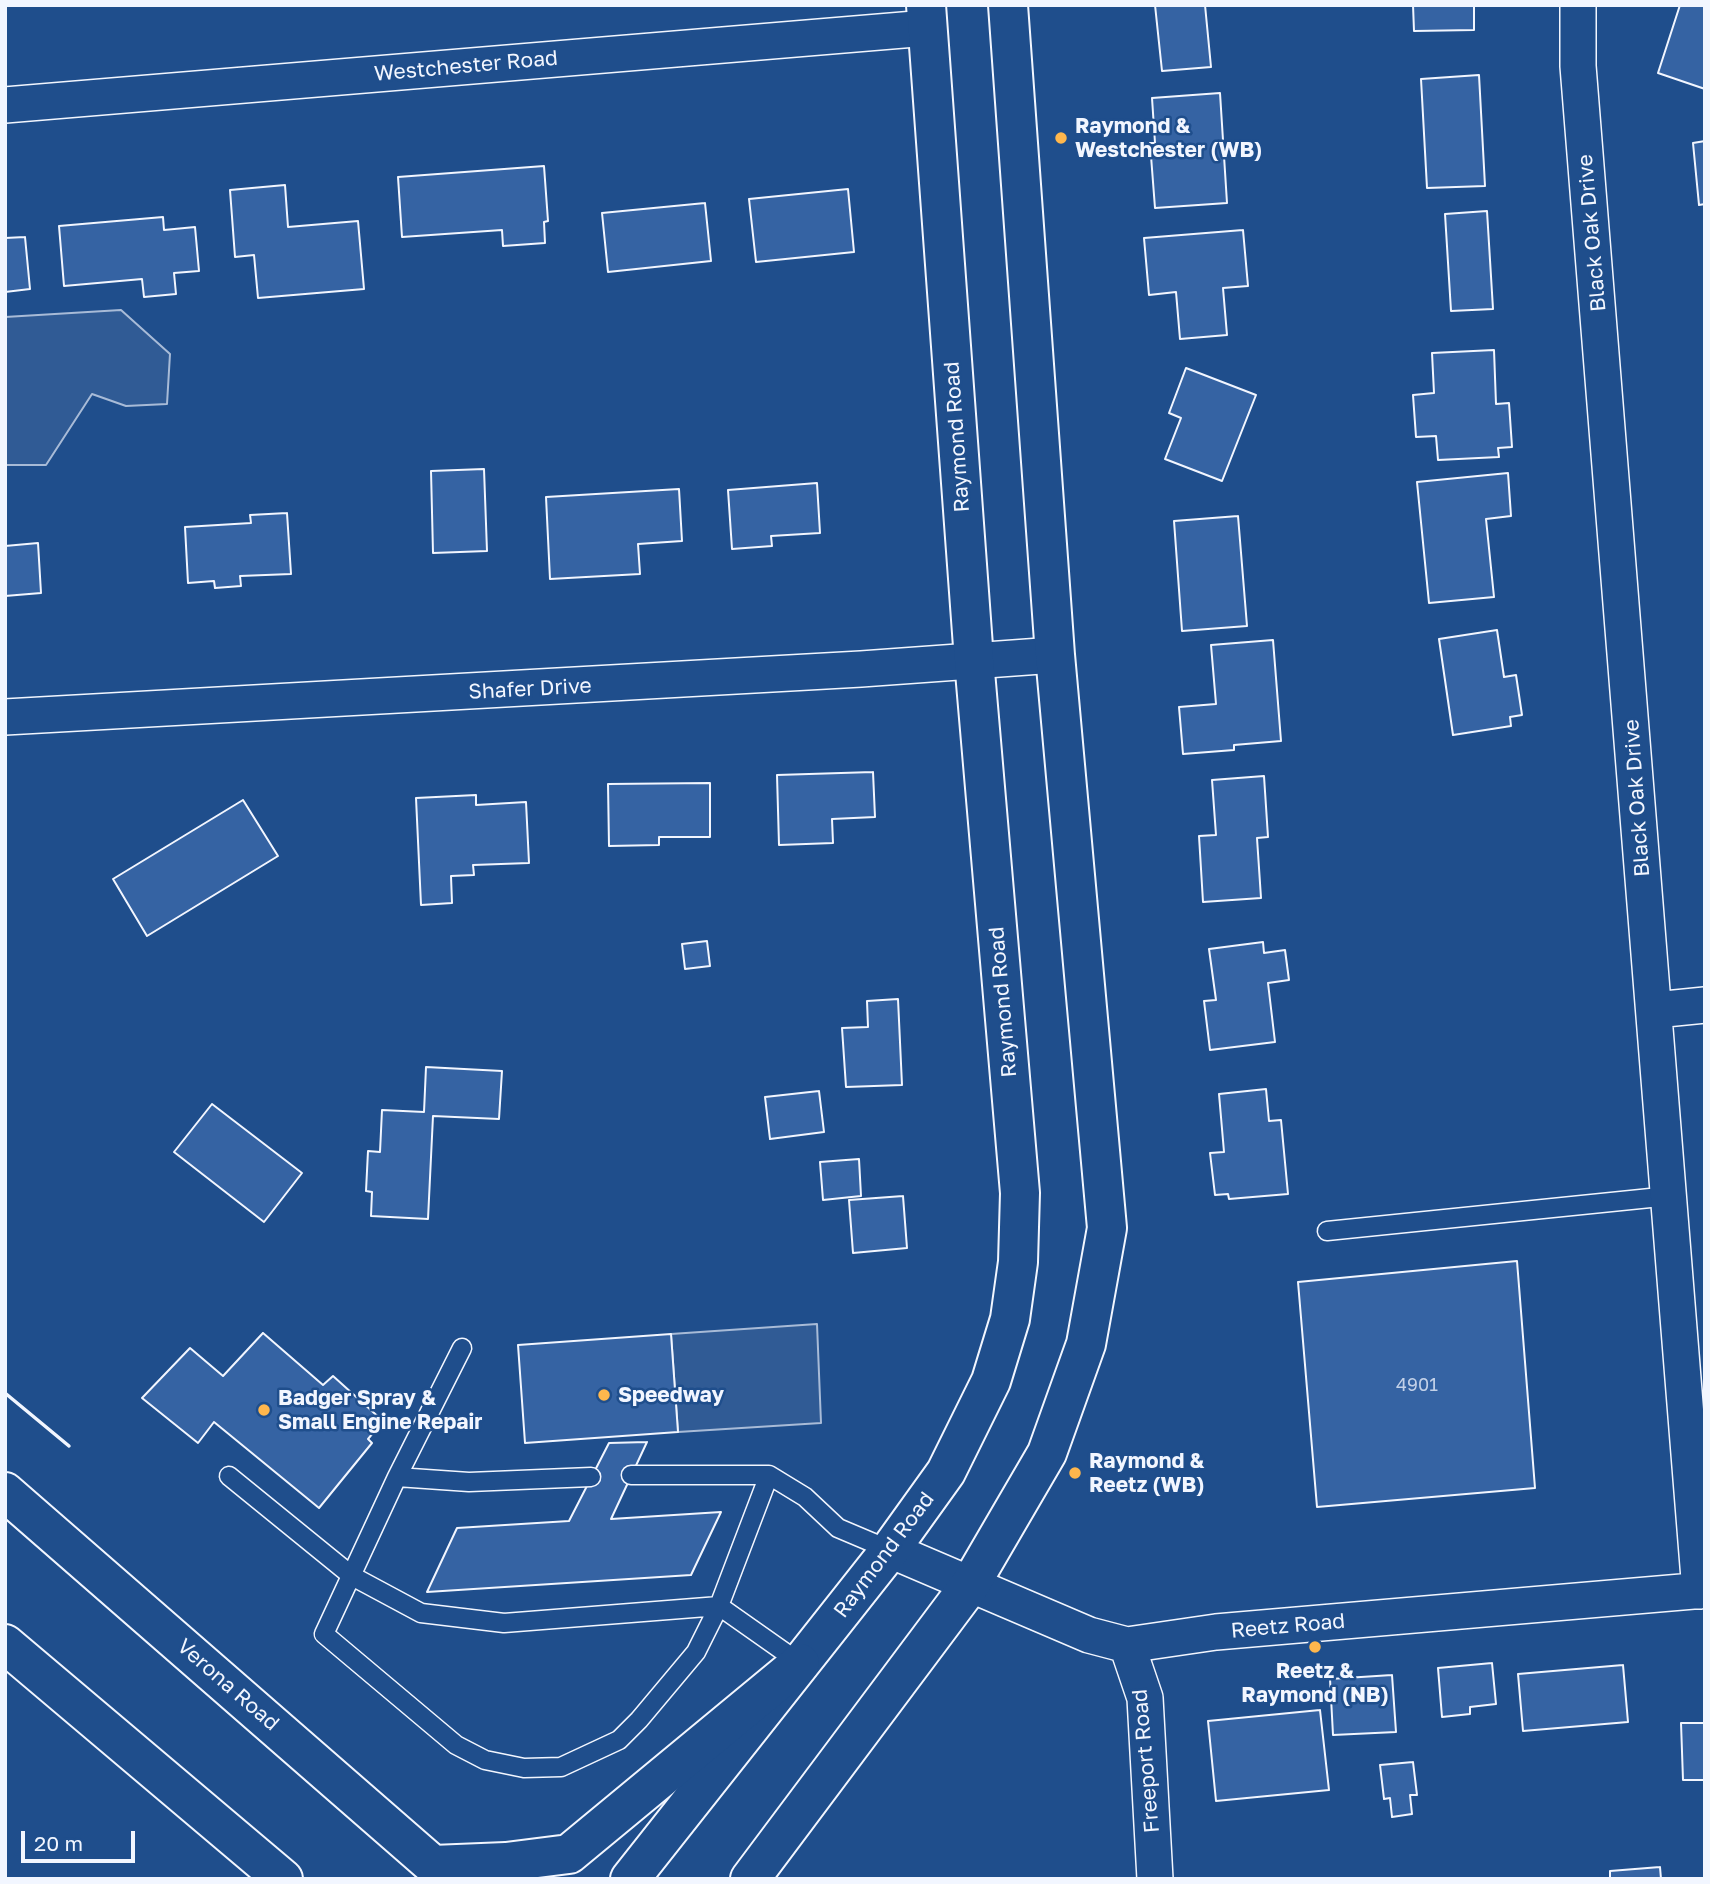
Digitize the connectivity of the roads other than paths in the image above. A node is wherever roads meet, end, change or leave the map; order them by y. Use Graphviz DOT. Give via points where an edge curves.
graph roads {
  1 [pos="1008,5"];
  2 [pos="1578,5"];
  3 [pos="926,17"];
  4 [pos="5,105"];
  5 [pos="1055,655"];
  6 [pos="974,660"];
  7 [pos="5,717"];
  8 [pos="1705,1005"];
  9 [pos="1655,1010"];
  10 [pos="1670,1196"];
  11 [pos="1327,1231"];
  12 [pos="462,1348"];
  13 [pos="631,1475"];
  14 [pos="769,1475"];
  15 [pos="229,1476"];
  16 [pos="397,1477"];
  17 [pos="591,1477"];
  18 [pos="5,1492"];
  19 [pos="890,1550"];
  20 [pos="352,1576"];
  21 [pos="970,1585"];
  22 [pos="1702,1590"];
  23 [pos="719,1606"];
  24 [pos="5,1644"];
  25 [pos="1127,1645"];
  26 [pos="800,1663"];
  27 [pos="441,1872"];
  28 [pos="283,1879"];
  29 [pos="630,1879"];
  30 [pos="750,1879"];
  31 [pos="1155,1879"];
  1 -- 5 [label="main road"];
  2 -- 9 [label="street, Black Oak Drive" via="1578,66"];
  3 -- 4 [label="street, Westchester Road"];
  3 -- 6 [label="main road, Raymond Road"];
  5 -- 6 [label="street, Shafer Drive"];
  5 -- 21 [label="main road" via="1107,1228 1086,1343 1069,1396 1047,1453"];
  6 -- 7 [label="street, Shafer Drive"];
  6 -- 19 [label="main road, Raymond Road" via="1020,1193 1018,1262 1010,1319 991,1381 946,1472"];
  8 -- 9 [label="street"];
  9 -- 10 [label="street, Black Oak Drive"];
  10 -- 11 [label="lane"];
  10 -- 22 [label="street, Black Oak Drive"];
  12 -- 16 [label="lane"];
  13 -- 14 [label="lane"];
  14 -- 19 [label="lane" via="805,1497 838,1528"];
  14 -- 23 [label="lane"];
  15 -- 20 [label="lane"];
  16 -- 17 [label="lane" via="469,1482"];
  16 -- 20 [label="lane"];
  18 -- 27 [label="main road, Verona Road"];
  19 -- 21 [label="street, Reetz Road"];
  19 -- 26 [label="main road, Raymond Road"];
  20 -- 23 [label="lane" via="421,1613 504,1623"];
  20 -- 23 [label="lane" via="324,1634 456,1745 485,1760 524,1768 561,1767 619,1740 696,1652"];
  21 -- 25 [label="street, Reetz Road" via="1089,1635"];
  21 -- 30 [label="main road"];
  22 -- 25 [label="street, Reetz Road" via="1216,1632"];
  23 -- 26 [label="lane"];
  24 -- 28 [label="main road"];
  25 -- 31 [label="street, Freeport Road" via="1145,1698"];
  26 -- 27 [label="main road" via="569,1854"];
  26 -- 29 [label="main road, Raymond Road"];
}
